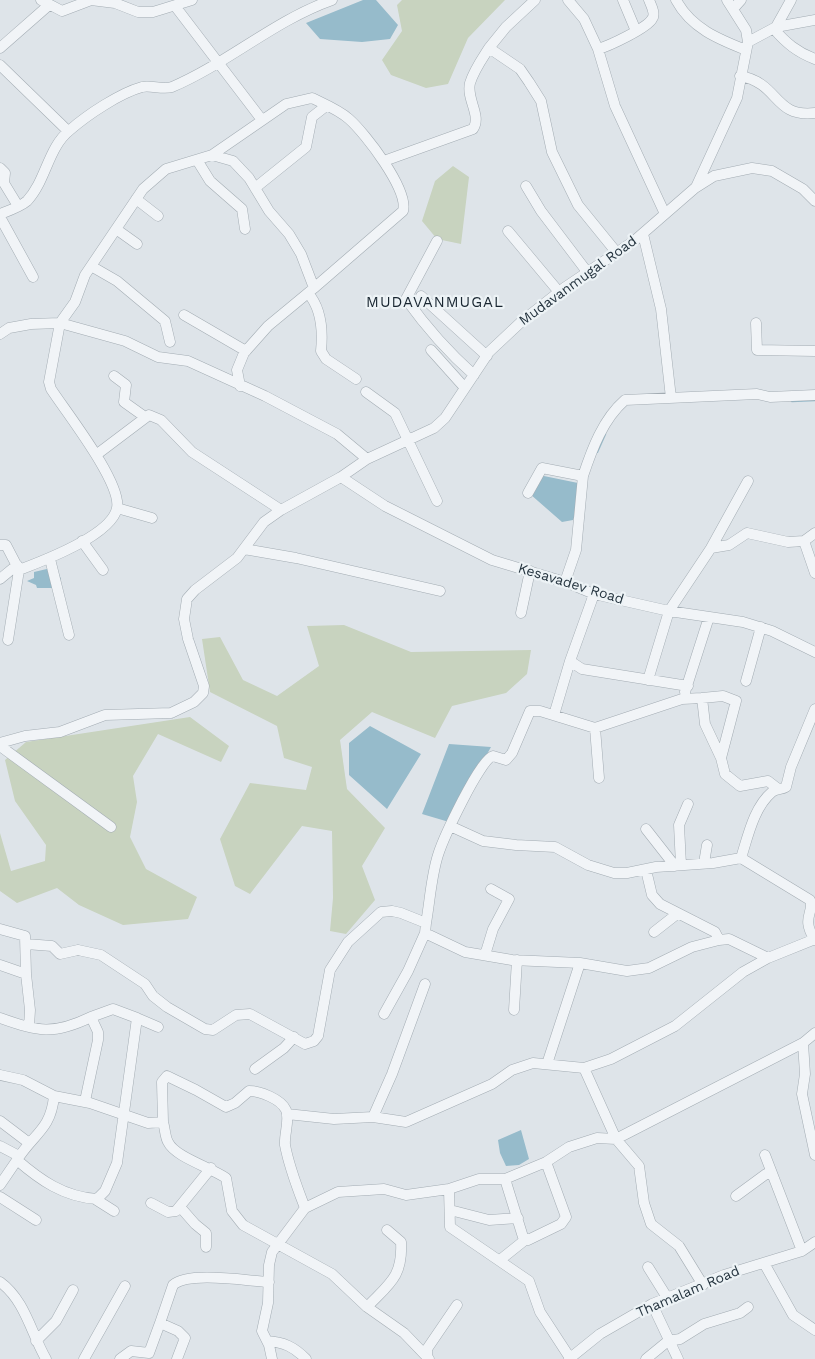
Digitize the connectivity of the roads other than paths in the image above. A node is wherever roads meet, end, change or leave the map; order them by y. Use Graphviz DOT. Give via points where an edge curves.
graph roads {
  1 [pos="192,0"];
  2 [pos="332,0"];
  3 [pos="568,0"];
  4 [pos="623,0"];
  5 [pos="649,0"];
  6 [pos="676,0"];
  7 [pos="727,0"];
  8 [pos="741,0"];
  9 [pos="791,0"];
  10 [pos="116,1"];
  11 [pos="533,2"];
  12 [pos="45,3"];
  13 [pos="175,6"];
  14 [pos="733,9"];
  15 [pos="815,20"];
  16 [pos="775,28"];
  17 [pos="636,31"];
  18 [pos="747,46"];
  19 [pos="0,48"];
  20 [pos="489,48"];
  21 [pos="598,49"];
  22 [pos="815,59"];
  23 [pos="220,63"];
  24 [pos="0,65"];
  25 [pos="740,76"];
  26 [pos="326,106"];
  27 [pos="815,113"];
  28 [pos="262,120"];
  29 [pos="68,130"];
  30 [pos="212,155"];
  31 [pos="197,160"];
  32 [pos="384,162"];
  33 [pos="0,168"];
  34 [pos="526,186"];
  35 [pos="815,186"];
  36 [pos="256,188"];
  37 [pos="695,188"];
  38 [pos="803,189"];
  39 [pos="136,199"];
  40 [pos="815,201"];
  41 [pos="18,206"];
  42 [pos="665,214"];
  43 [pos="0,216"];
  44 [pos="158,216"];
  45 [pos="116,229"];
  46 [pos="245,229"];
  47 [pos="508,231"];
  48 [pos="643,234"];
  49 [pos="437,241"];
  50 [pos="137,244"];
  51 [pos="617,253"];
  52 [pos="92,266"];
  53 [pos="588,272"];
  54 [pos="33,277"];
  55 [pos="311,290"];
  56 [pos="559,292"];
  57 [pos="421,296"];
  58 [pos="184,315"];
  59 [pos="60,323"];
  60 [pos="756,323"];
  61 [pos="0,334"];
  62 [pos="170,342"];
  63 [pos="431,350"];
  64 [pos="246,351"];
  65 [pos="815,351"];
  66 [pos="487,356"];
  67 [pos="474,375"];
  68 [pos="114,376"];
  69 [pos="356,379"];
  70 [pos="240,386"];
  71 [pos="465,388"];
  72 [pos="366,392"];
  73 [pos="815,395"];
  74 [pos="671,398"];
  75 [pos="145,417"];
  76 [pos="408,440"];
  77 [pos="96,456"];
  78 [pos="368,459"];
  79 [pos="582,476"];
  80 [pos="341,477"];
  81 [pos="748,481"];
  82 [pos="528,493"];
  83 [pos="437,501"];
  84 [pos="117,508"];
  85 [pos="281,510"];
  86 [pos="152,518"];
  87 [pos="815,533"];
  88 [pos="82,541"];
  89 [pos="804,541"];
  90 [pos="0,545"];
  91 [pos="711,548"];
  92 [pos="244,549"];
  93 [pos="50,558"];
  94 [pos="18,568"];
  95 [pos="103,570"];
  96 [pos="530,571"];
  97 [pos="815,573"];
  98 [pos="0,579"];
  99 [pos="566,582"];
  100 [pos="440,591"];
  101 [pos="594,594"];
  102 [pos="669,611"];
  103 [pos="521,613"];
  104 [pos="709,617"];
  105 [pos="760,627"];
  106 [pos="69,635"];
  107 [pos="8,640"];
  108 [pos="815,652"];
  109 [pos="570,661"];
  110 [pos="648,680"];
  111 [pos="746,681"];
  112 [pos="688,686"];
  113 [pos="702,698"];
  114 [pos="682,699"];
  115 [pos="815,709"];
  116 [pos="554,715"];
  117 [pos="595,728"];
  118 [pos="0,744"];
  119 [pos="721,758"];
  120 [pos="599,778"];
  121 [pos="777,788"];
  122 [pos="688,804"];
  123 [pos="450,826"];
  124 [pos="111,827"];
  125 [pos="646,829"];
  126 [pos="707,844"];
  127 [pos="741,858"];
  128 [pos="704,864"];
  129 [pos="678,865"];
  130 [pos="646,870"];
  131 [pos="492,889"];
  132 [pos="677,914"];
  133 [pos="0,928"];
  134 [pos="425,928"];
  135 [pos="654,932"];
  136 [pos="815,939"];
  137 [pos="719,940"];
  138 [pos="26,944"];
  139 [pos="485,955"];
  140 [pos="768,958"];
  141 [pos="518,960"];
  142 [pos="580,963"];
  143 [pos="0,965"];
  144 [pos="26,974"];
  145 [pos="425,984"];
  146 [pos="514,1010"];
  147 [pos="384,1014"];
  148 [pos="92,1017"];
  149 [pos="0,1018"];
  150 [pos="137,1018"];
  151 [pos="29,1027"];
  152 [pos="158,1027"];
  153 [pos="815,1033"];
  154 [pos="294,1037"];
  155 [pos="803,1043"];
  156 [pos="547,1064"];
  157 [pos="584,1068"];
  158 [pos="254,1069"];
  159 [pos="0,1075"];
  160 [pos="54,1096"];
  161 [pos="84,1101"];
  162 [pos="124,1114"];
  163 [pos="287,1114"];
  164 [pos="373,1117"];
  165 [pos="0,1121"];
  166 [pos="163,1122"];
  167 [pos="616,1139"];
  168 [pos="29,1143"];
  169 [pos="0,1146"];
  170 [pos="765,1155"];
  171 [pos="815,1155"];
  172 [pos="18,1158"];
  173 [pos="546,1162"];
  174 [pos="211,1168"];
  175 [pos="772,1174"];
  176 [pos="505,1179"];
  177 [pos="0,1185"];
  178 [pos="449,1188"];
  179 [pos="736,1196"];
  180 [pos="0,1197"];
  181 [pos="95,1199"];
  182 [pos="152,1203"];
  183 [pos="181,1208"];
  184 [pos="305,1208"];
  185 [pos="450,1210"];
  186 [pos="114,1211"];
  187 [pos="518,1218"];
  188 [pos="36,1220"];
  189 [pos="387,1230"];
  190 [pos="525,1240"];
  191 [pos="815,1242"];
  192 [pos="277,1244"];
  193 [pos="206,1247"];
  194 [pos="802,1251"];
  195 [pos="500,1260"];
  196 [pos="764,1262"];
  197 [pos="648,1267"];
  198 [pos="0,1282"];
  199 [pos="268,1282"];
  200 [pos="703,1285"];
  201 [pos="126,1286"];
  202 [pos="73,1290"];
  203 [pos="668,1299"];
  204 [pos="652,1304"];
  205 [pos="457,1305"];
  206 [pos="366,1306"];
  207 [pos="748,1308"];
  208 [pos="160,1323"];
  209 [pos="815,1330"];
  210 [pos="36,1341"];
  211 [pos="267,1341"];
  212 [pos="668,1341"];
  213 [pos="428,1357"];
  214 [pos="46,1359"];
  215 [pos="84,1359"];
  216 [pos="120,1359"];
  217 [pos="177,1359"];
  218 [pos="272,1359"];
  219 [pos="306,1359"];
  220 [pos="570,1359"];
  221 [pos="646,1359"];
  222 [pos="678,1359"];
  1 -- 13 [label="street"];
  2 -- 23 [label="street" via="309,8"];
  3 -- 21 [label="street" via="584,19"];
  4 -- 17 [label="street"];
  5 -- 17 [label="street" via="654,15"];
  6 -- 18 [label="street" via="687,16 706,32"];
  7 -- 14 [label="street"];
  8 -- 14 [label="street"];
  9 -- 16 [label="street"];
  10 -- 12 [label="street" via="91,0 62,11"];
  10 -- 13 [label="street" via="138,12"];
  11 -- 20 [label="street"];
  12 -- 19 [label="street"];
  13 -- 23 [label="street"];
  14 -- 18 [label="street" via="746,30"];
  15 -- 16 [label="street"];
  16 -- 18 [label="street"];
  16 -- 22 [label="street" via="789,45"];
  17 -- 21 [label="street"];
  18 -- 25 [label="street"];
  20 -- 32 [label="street" via="470,84 477,124 473,129"];
  20 -- 51 [label="street" via="520,69 529,82 540,101 552,152 578,205"];
  21 -- 42 [label="street" via="615,106"];
  23 -- 28 [label="street"];
  23 -- 29 [label="street" via="170,88 143,87 116,99"];
  24 -- 29 [label="street"];
  25 -- 27 [label="street" via="763,84 790,112"];
  25 -- 37 [label="street" via="737,98"];
  26 -- 28 [label="street" via="312,98 286,104"];
  26 -- 32 [label="street" via="349,119"];
  26 -- 36 [label="street" via="312,117 306,147"];
  28 -- 30 [label="street"];
  29 -- 41 [label="street" via="38,185 26,202"];
  30 -- 31 [label="street"];
  30 -- 36 [label="street" via="233,161"];
  31 -- 39 [label="street" via="166,169"];
  31 -- 46 [label="street" via="210,181 242,209"];
  32 -- 55 [label="street" via="402,194 403,211"];
  33 -- 41 [label="street" via="5,173 4,183"];
  34 -- 53 [label="street"];
  35 -- 38 [label="street"];
  36 -- 55 [label="street" via="301,254"];
  37 -- 38 [label="street, Mudavanmugal Road" via="714,176 752,168 772,171"];
  37 -- 42 [label="street, Mudavanmugal Road"];
  38 -- 40 [label="street, Mudavanmugal Road"];
  39 -- 44 [label="street"];
  39 -- 45 [label="street"];
  41 -- 43 [label="street"];
  42 -- 48 [label="street, Mudavanmugal Road"];
  43 -- 54 [label="street"];
  45 -- 50 [label="street"];
  45 -- 52 [label="street"];
  47 -- 56 [label="street"];
  48 -- 51 [label="street, Mudavanmugal Road"];
  48 -- 74 [label="street" via="662,309"];
  49 -- 67 [label="street" via="406,299 451,355"];
  51 -- 53 [label="street, Mudavanmugal Road"];
  52 -- 59 [label="street" via="75,302"];
  52 -- 62 [label="street" via="117,281 165,321"];
  53 -- 56 [label="street, Mudavanmugal Road"];
  55 -- 64 [label="street" via="268,326"];
  55 -- 69 [label="street" via="318,303 320,351 326,359"];
  56 -- 66 [label="street, Mudavanmugal Road" via="521,322"];
  57 -- 66 [label="street"];
  58 -- 64 [label="street"];
  59 -- 61 [label="street" via="9,328"];
  59 -- 70 [label="street" via="125,341 158,356 188,361"];
  59 -- 77 [label="street" via="49,382"];
  60 -- 65 [label="street" via="756,350"];
  63 -- 71 [label="street"];
  64 -- 70 [label="street" via="237,370"];
  66 -- 67 [label="street, Mudavanmugal Road"];
  67 -- 71 [label="street, Mudavanmugal Road"];
  68 -- 75 [label="street" via="126,385 124,402"];
  70 -- 78 [label="street" via="337,434"];
  71 -- 76 [label="street, Mudavanmugal Road" via="440,423"];
  72 -- 76 [label="street" via="395,413"];
  73 -- 74 [label="street"];
  74 -- 79 [label="street" via="625,400 596,440"];
  75 -- 77 [label="street"];
  75 -- 85 [label="street" via="149,415 161,420 192,452"];
  76 -- 78 [label="street, Mudavanmugal Road"];
  76 -- 83 [label="street"];
  77 -- 84 [label="street" via="115,487"];
  78 -- 80 [label="street, Mudavanmugal Road"];
  79 -- 82 [label="street" via="542,468"];
  79 -- 99 [label="street" via="576,550"];
  80 -- 85 [label="street, Mudavanmugal Road"];
  80 -- 96 [label="street, Kesavadev Road" via="385,506 492,560"];
  81 -- 91 [label="street"];
  84 -- 86 [label="street"];
  84 -- 88 [label="street" via="113,518 102,529"];
  85 -- 92 [label="street, Mudavanmugal Road" via="264,522"];
  87 -- 89 [label="street"];
  88 -- 93 [label="street"];
  88 -- 95 [label="street"];
  89 -- 91 [label="street" via="788,542 747,533 729,545"];
  89 -- 97 [label="street"];
  90 -- 94 [label="street" via="6,545"];
  91 -- 102 [label="street"];
  92 -- 100 [label="street"];
  92 -- 118 [label="street, Mudavanmugal Road" via="187,599 184,619 204,686 203,693 194,702 171,713 105,715 60,732 24,736"];
  93 -- 94 [label="street"];
  93 -- 106 [label="street"];
  94 -- 98 [label="street"];
  94 -- 107 [label="street"];
  96 -- 99 [label="street, Kesavadev Road"];
  96 -- 103 [label="street"];
  99 -- 101 [label="street, Kesavadev Road"];
  101 -- 102 [label="street, Kesavadev Road"];
  101 -- 109 [label="street"];
  102 -- 104 [label="street, Kesavadev Road"];
  102 -- 110 [label="street"];
  104 -- 105 [label="street, Kesavadev Road"];
  104 -- 112 [label="street"];
  105 -- 108 [label="street, Kesavadev Road"];
  105 -- 111 [label="street"];
  109 -- 110 [label="street" via="582,668"];
  109 -- 116 [label="street"];
  110 -- 112 [label="street"];
  112 -- 114 [label="street"];
  113 -- 114 [label="street"];
  113 -- 119 [label="street" via="705,724"];
  113 -- 119 [label="street" via="723,696 736,701"];
  114 -- 117 [label="street"];
  115 -- 121 [label="street" via="786,787"];
  116 -- 117 [label="street"];
  116 -- 123 [label="street" via="534,710 528,713 509,758 493,756 488,759"];
  117 -- 120 [label="street"];
  118 -- 124 [label="street"];
  119 -- 121 [label="street" via="725,774 734,783 747,787 768,781"];
  121 -- 127 [label="street" via="756,814"];
  122 -- 129 [label="street" via="679,825"];
  123 -- 130 [label="street" via="483,841 555,847 588,865 614,873"];
  123 -- 134 [label="street" via="438,856"];
  125 -- 129 [label="street"];
  126 -- 128 [label="street"];
  127 -- 128 [label="street"];
  127 -- 136 [label="street" via="810,900 807,924"];
  128 -- 129 [label="street"];
  129 -- 130 [label="street"];
  130 -- 132 [label="street" via="652,895"];
  131 -- 139 [label="street" via="509,899 493,928"];
  132 -- 135 [label="street"];
  132 -- 137 [label="street" via="715,932"];
  133 -- 138 [label="street" via="25,936"];
  134 -- 139 [label="street" via="465,952"];
  134 -- 147 [label="street" via="408,971"];
  134 -- 154 [label="street" via="392,911 381,912 348,942 330,970 316,1040 305,1044"];
  136 -- 140 [label="street"];
  137 -- 140 [label="street" via="729,939"];
  137 -- 142 [label="street" via="699,944 649,968 627,971"];
  138 -- 144 [label="street"];
  138 -- 154 [label="street" via="52,946 60,954 78,950 102,955 145,984 153,996 167,1007 205,1029 213,1030 236,1015 250,1014"];
  139 -- 141 [label="street"];
  140 -- 157 [label="street" via="743,972 674,1026 611,1059"];
  141 -- 142 [label="street"];
  141 -- 146 [label="street"];
  142 -- 156 [label="street"];
  143 -- 144 [label="street"];
  144 -- 151 [label="street"];
  145 -- 164 [label="street"];
  148 -- 150 [label="street" via="113,1009"];
  148 -- 151 [label="street" via="54,1031"];
  148 -- 161 [label="street" via="98,1040"];
  149 -- 151 [label="street"];
  150 -- 152 [label="street"];
  150 -- 162 [label="street"];
  153 -- 155 [label="street"];
  154 -- 158 [label="street"];
  155 -- 167 [label="street"];
  155 -- 171 [label="street" via="805,1074 802,1094"];
  156 -- 157 [label="street"];
  156 -- 164 [label="street" via="533,1063 512,1070 492,1084 414,1120 406,1122"];
  157 -- 167 [label="street"];
  159 -- 160 [label="street" via="23,1080"];
  160 -- 161 [label="street"];
  160 -- 168 [label="street" via="47,1122"];
  161 -- 162 [label="street"];
  162 -- 166 [label="street" via="148,1123"];
  162 -- 181 [label="street" via="117,1163 105,1191"];
  163 -- 164 [label="street" via="334,1119"];
  163 -- 166 [label="street" via="285,1107 256,1091 249,1091 226,1108 167,1076 162,1082"];
  163 -- 184 [label="street" via="285,1142 289,1165"];
  165 -- 168 [label="street"];
  166 -- 174 [label="street" via="168,1142 176,1153"];
  167 -- 173 [label="street" via="597,1138 569,1147"];
  167 -- 200 [label="street" via="639,1166 644,1203 651,1224 679,1246"];
  168 -- 172 [label="street"];
  169 -- 172 [label="street"];
  170 -- 175 [label="street"];
  172 -- 177 [label="street"];
  172 -- 181 [label="street" via="33,1174 59,1191"];
  173 -- 176 [label="street"];
  173 -- 190 [label="street" via="566,1217 561,1224"];
  174 -- 183 [label="street"];
  174 -- 192 [label="street" via="226,1178 232,1211 243,1225"];
  175 -- 179 [label="street" via="766,1174"];
  175 -- 194 [label="street"];
  176 -- 178 [label="street" via="479,1179"];
  176 -- 187 [label="street"];
  178 -- 184 [label="street" via="406,1195 384,1189 338,1192"];
  178 -- 185 [label="street"];
  180 -- 188 [label="street"];
  181 -- 186 [label="street"];
  182 -- 183 [label="street" via="168,1212"];
  183 -- 193 [label="street" via="206,1233"];
  184 -- 192 [label="street"];
  185 -- 187 [label="street" via="489,1220"];
  185 -- 195 [label="street" via="450,1227"];
  187 -- 190 [label="street"];
  189 -- 206 [label="street" via="401,1242 397,1275"];
  190 -- 195 [label="street"];
  191 -- 194 [label="street, Thamalam Road"];
  192 -- 199 [label="street" via="268,1265"];
  192 -- 206 [label="street" via="332,1274"];
  194 -- 196 [label="street, Thamalam Road"];
  195 -- 220 [label="street" via="529,1281 540,1312"];
  196 -- 200 [label="street, Thamalam Road"];
  196 -- 209 [label="street" via="793,1315"];
  197 -- 203 [label="street"];
  198 -- 210 [label="street" via="18,1299"];
  199 -- 208 [label="street" via="178,1281 170,1290"];
  199 -- 211 [label="street" via="268,1303 262,1331"];
  200 -- 203 [label="street, Thamalam Road"];
  201 -- 215 [label="street"];
  202 -- 210 [label="street" via="56,1321"];
  203 -- 204 [label="street, Thamalam Road"];
  204 -- 212 [label="street"];
  204 -- 220 [label="street, Thamalam Road" via="600,1334"];
  205 -- 213 [label="street" via="427,1350"];
  206 -- 213 [label="street" via="404,1333"];
  207 -- 212 [label="street" via="704,1324 680,1339"];
  208 -- 216 [label="street" via="149,1353 131,1351"];
  208 -- 217 [label="street" via="185,1338"];
  210 -- 214 [label="street"];
  211 -- 218 [label="street"];
  211 -- 219 [label="street" via="292,1346"];
  212 -- 221 [label="street"];
  212 -- 222 [label="street"];
}
